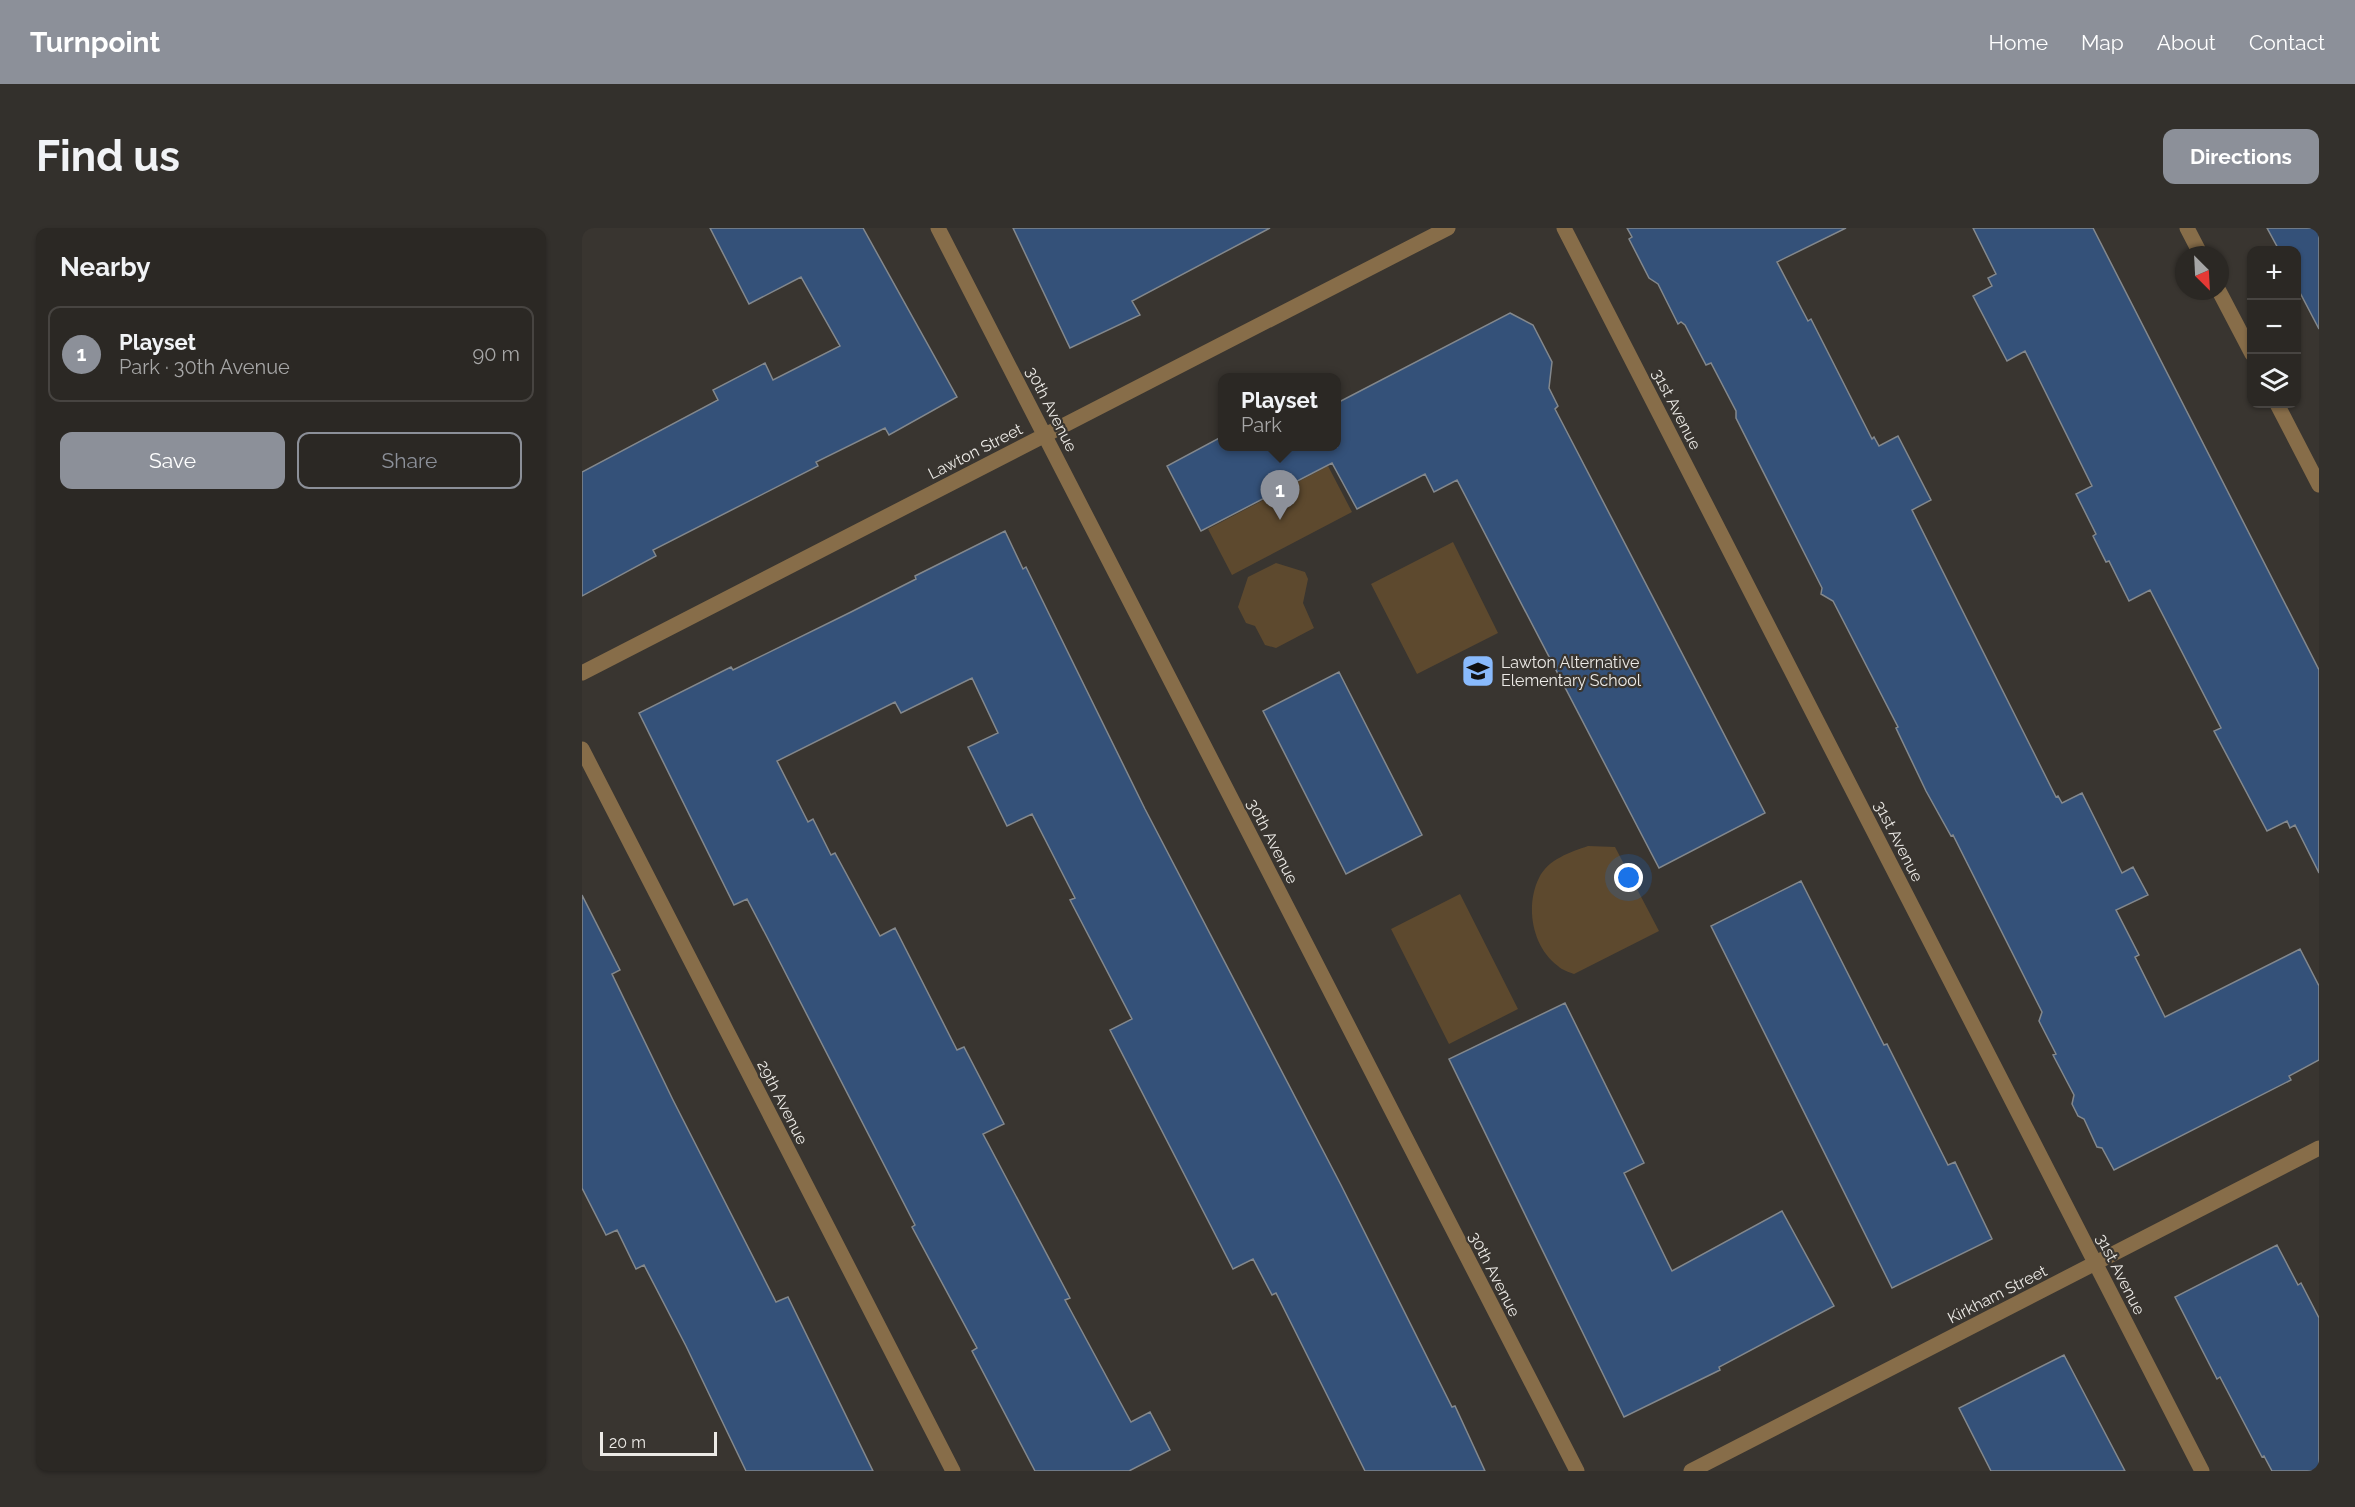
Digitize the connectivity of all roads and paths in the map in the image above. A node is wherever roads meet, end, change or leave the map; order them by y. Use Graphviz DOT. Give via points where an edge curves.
graph roads {
  1 [pos="938,228"];
  2 [pos="1448,228"];
  3 [pos="1563,228"];
  4 [pos="2187,228"];
  5 [pos="2196,246"];
  6 [pos="2224,300"];
  7 [pos="2247,344"];
  8 [pos="2279,408"];
  9 [pos="1045,435"];
  10 [pos="2319,485"];
  11 [pos="582,673"];
  12 [pos="582,749"];
  13 [pos="2319,1148"];
  14 [pos="2095,1263"];
  15 [pos="953,1471"];
  16 [pos="1577,1471"];
  17 [pos="1691,1471"];
  18 [pos="2202,1471"];
  1 -- 9 [label="street, 30th Avenue"];
  2 -- 9 [label="street, Lawton Street"];
  3 -- 14 [label="street, 31st Avenue"];
  4 -- 5 [label="street"];
  6 -- 7 [label="street"];
  8 -- 10 [label="street"];
  9 -- 11 [label="street, Lawton Street"];
  9 -- 16 [label="street, 30th Avenue"];
  12 -- 15 [label="street, 29th Avenue"];
  13 -- 14 [label="street, Kirkham Street"];
  14 -- 17 [label="street, Kirkham Street"];
  14 -- 18 [label="street, 31st Avenue"];
}
